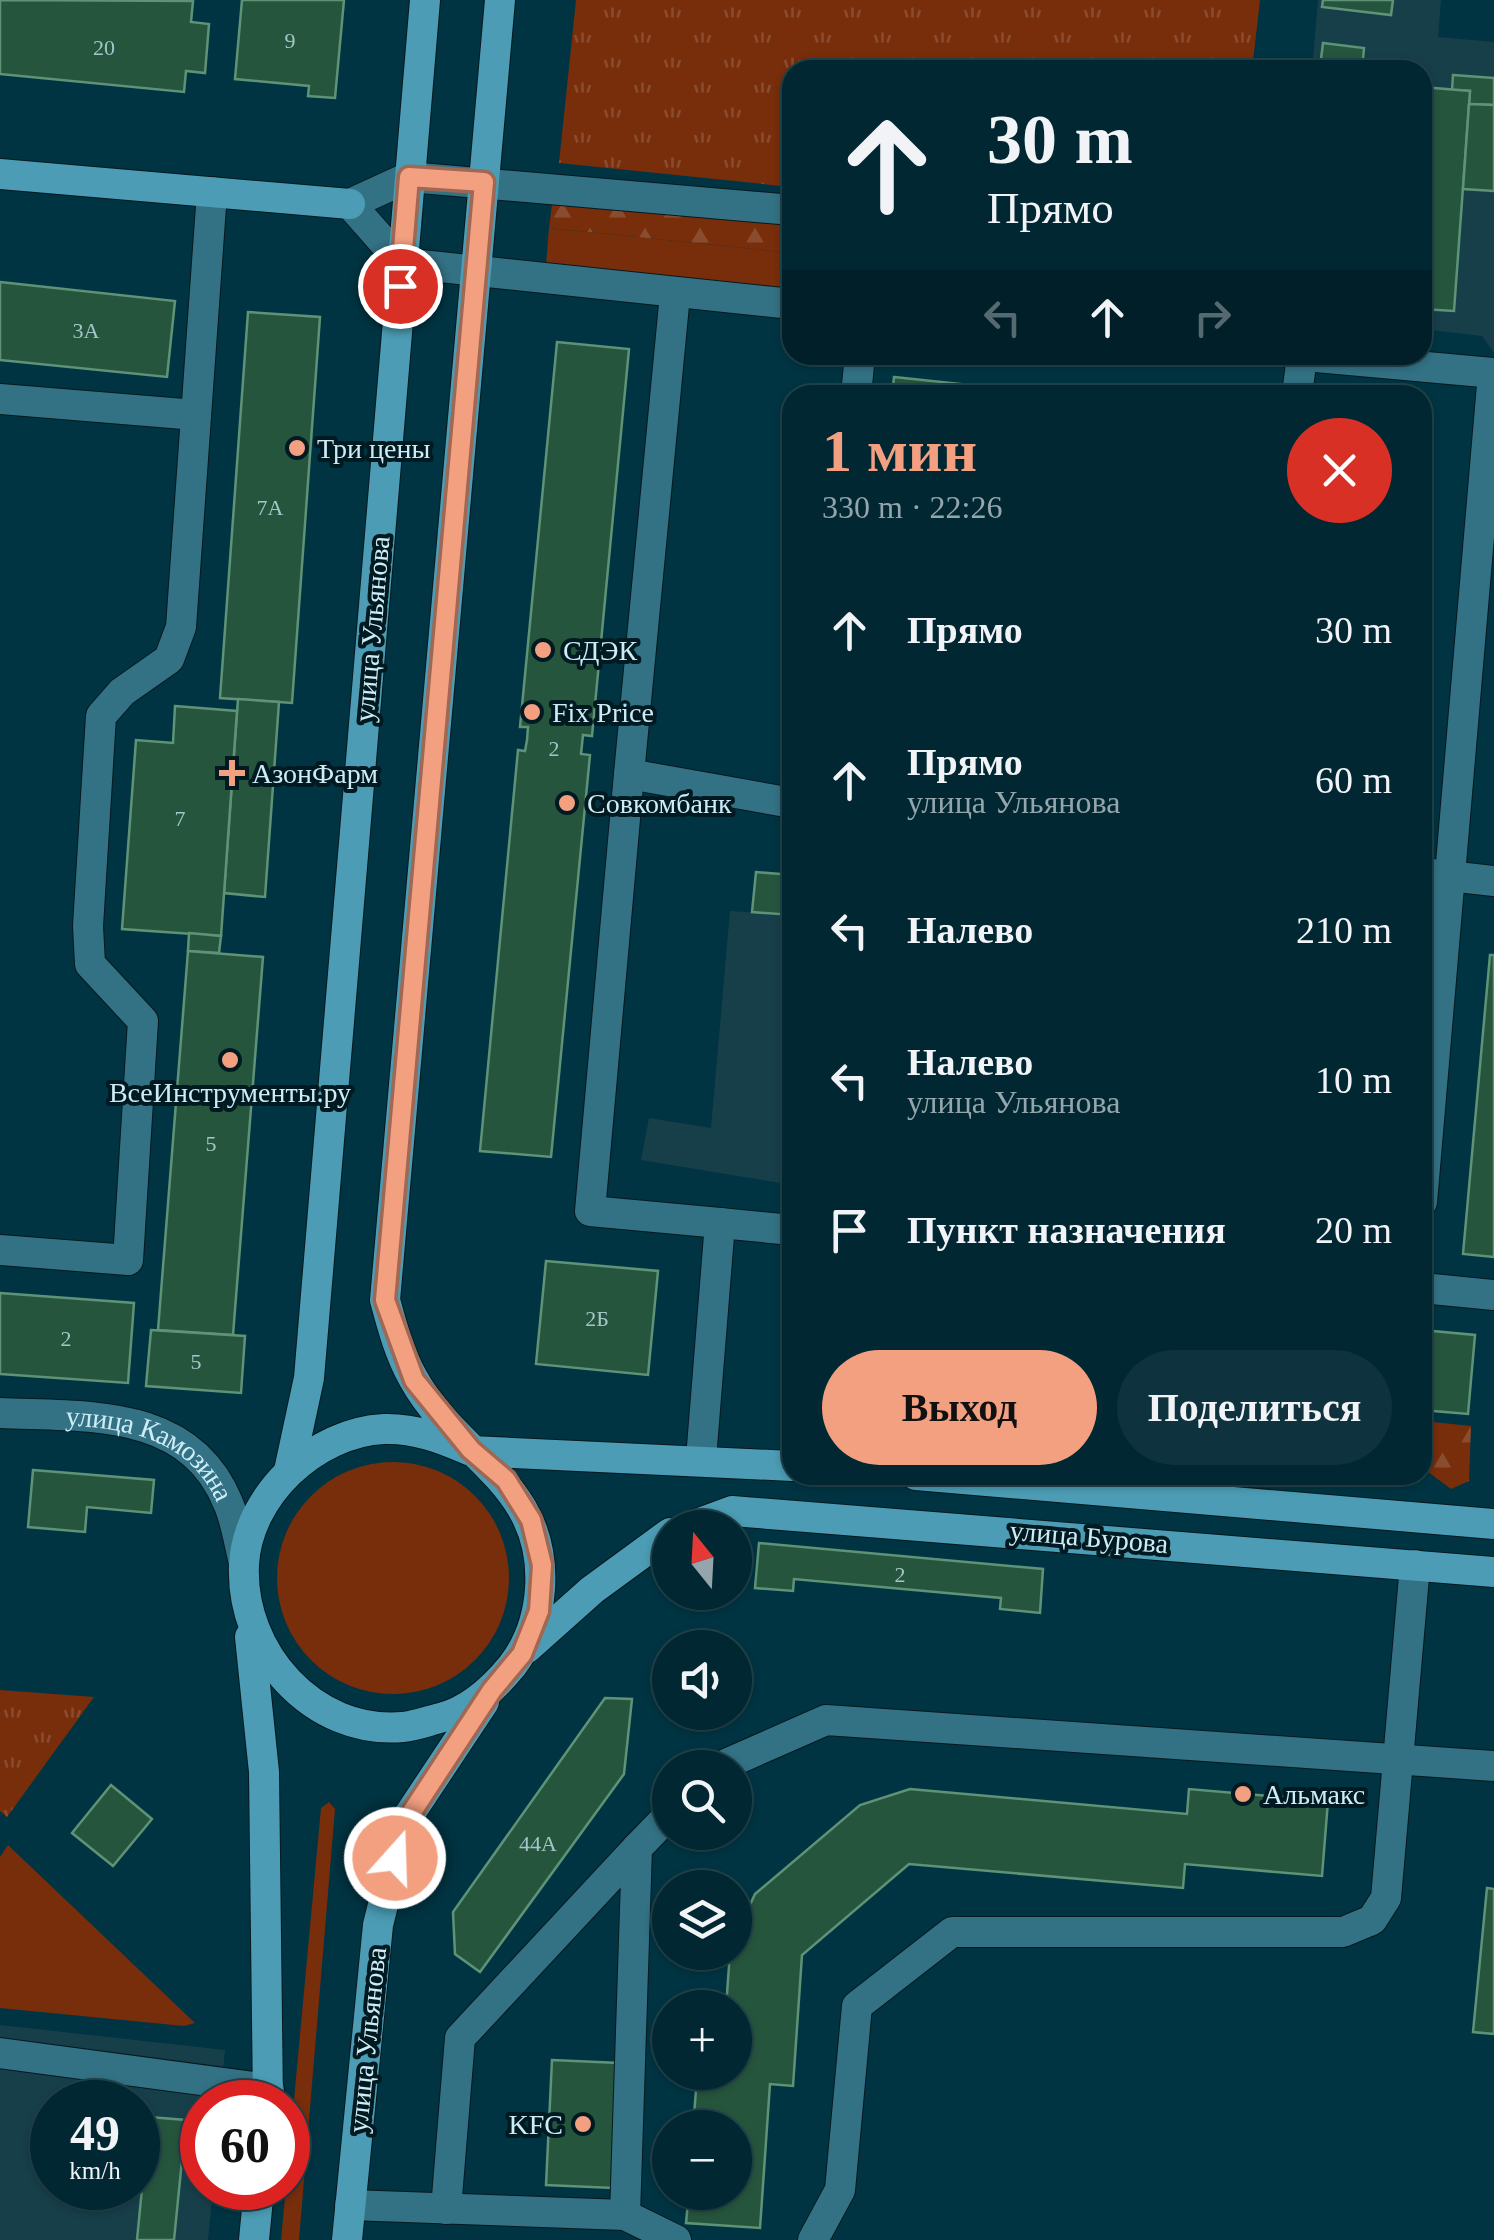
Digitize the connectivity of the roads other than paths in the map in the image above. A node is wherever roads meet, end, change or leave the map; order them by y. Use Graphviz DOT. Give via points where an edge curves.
graph roads {
  1 [pos="425,0"];
  2 [pos="500,0"];
  3 [pos="0,174"];
  4 [pos="409,177"];
  5 [pos="484,182"];
  6 [pos="212,192"];
  7 [pos="350,204"];
  8 [pos="782,209"];
  9 [pos="402,263"];
  10 [pos="476,272"];
  11 [pos="676,294"];
  12 [pos="782,303"];
  13 [pos="1418,365"];
  14 [pos="1493,373"];
  15 [pos="0,400"];
  16 [pos="196,415"];
  17 [pos="629,774"];
  18 [pos="782,801"];
  19 [pos="1435,874"];
  20 [pos="1494,880"];
  21 [pos="1432,950"];
  22 [pos="720,1224"];
  23 [pos="782,1229"];
  24 [pos="0,1250"];
  25 [pos="1432,1289"];
  26 [pos="1494,1294"];
  27 [pos="0,1413"];
  28 [pos="471,1450"];
  29 [pos="701,1458"];
  30 [pos="782,1465"];
  31 [pos="289,1471"];
  32 [pos="1034,1485"];
  33 [pos="752,1513"];
  34 [pos="1494,1524"];
  35 [pos="652,1546"];
  36 [pos="244,1563"];
  37 [pos="1414,1565"];
  38 [pos="1494,1572"];
  39 [pos="248,1614"];
  40 [pos="522,1654"];
  41 [pos="492,1690"];
  42 [pos="752,1753"];
  43 [pos="1401,1760"];
  44 [pos="1494,1766"];
  45 [pos="652,1833"];
  46 [pos="637,1848"];
  47 [pos="0,2053"];
  48 [pos="269,2080"];
  49 [pos="180,2082"];
  50 [pos="350,2205"];
  51 [pos="446,2209"];
  52 [pos="257,2210"];
  53 [pos="625,2215"];
  54 [pos="531,2226"];
  55 [pos="254,2240"];
  56 [pos="347,2240"];
  57 [pos="676,2240"];
  58 [pos="813,2240"];
  1 -- 4 [label="main road, улица Ульянова"];
  2 -- 5 [label="main road"];
  3 -- 6 [label="main road"];
  4 -- 5 [label="street"];
  4 -- 7 [label="street"];
  4 -- 9 [label="main road, улица Ульянова"];
  5 -- 8 [label="street"];
  5 -- 10 [label="main road"];
  6 -- 7 [label="main road"];
  6 -- 16 [label="street"];
  7 -- 9 [label="street"];
  9 -- 10 [label="street"];
  9 -- 31 [label="main road, улица Ульянова" via="308,1378"];
  10 -- 11 [label="street"];
  10 -- 28 [label="main road" via="385,1300 414,1380"];
  11 -- 12 [label="street"];
  11 -- 17 [label="street"];
  13 -- 14 [label="street"];
  14 -- 19 [label="street"];
  15 -- 16 [label="street"];
  16 -- 24 [label="street" via="180,627 169,658 101,716 90,964 143,1021 128,1260"];
  17 -- 18 [label="street"];
  17 -- 22 [label="street" via="590,1211"];
  19 -- 20 [label="street"];
  19 -- 21 [label="street"];
  22 -- 23 [label="street"];
  22 -- 29 [label="street"];
  25 -- 26 [label="street"];
  27 -- 36 [label="street, улица Камозина" via="123,1418 168,1436 204,1462 228,1502"];
  28 -- 29 [label="main road"];
  28 -- 31 [label="main road" via="428,1433 382,1429 332,1442"];
  28 -- 40 [label="main road" via="506,1480 531,1520 542,1565 539,1611"];
  29 -- 30 [label="main road"];
  31 -- 36 [label="main road" via="258,1513"];
  32 -- 34 [label="main road, улица Бурова"];
  33 -- 37 [label="main road, улица Бурова"];
  35 -- 40 [label="main road"];
  36 -- 39 [label="main road"];
  37 -- 38 [label="main road, улица Бурова"];
  37 -- 43 [label="street"];
  39 -- 41 [label="main road" via="269,1662 304,1698 351,1722 403,1727 453,1715"];
  39 -- 48 [label="main road" via="264,1772"];
  40 -- 41 [label="main road"];
  41 -- 50 [label="main road, улица Ульянова" via="404,1824 378,1925"];
  42 -- 43 [label="street" via="826,1720"];
  43 -- 44 [label="street"];
  43 -- 58 [label="street" via="1386,1898 1372,1920 1344,1932 952,1932 857,2006 840,2190"];
  45 -- 46 [label="street"];
  46 -- 51 [label="street" via="460,2038"];
  46 -- 53 [label="street"];
  47 -- 49 [label="street"];
  50 -- 51 [label="street"];
  50 -- 56 [label="main road, улица Ульянова"];
  51 -- 54 [label="street"];
  52 -- 55 [label="main road"];
  53 -- 54 [label="street"];
  53 -- 57 [label="street"];
}
